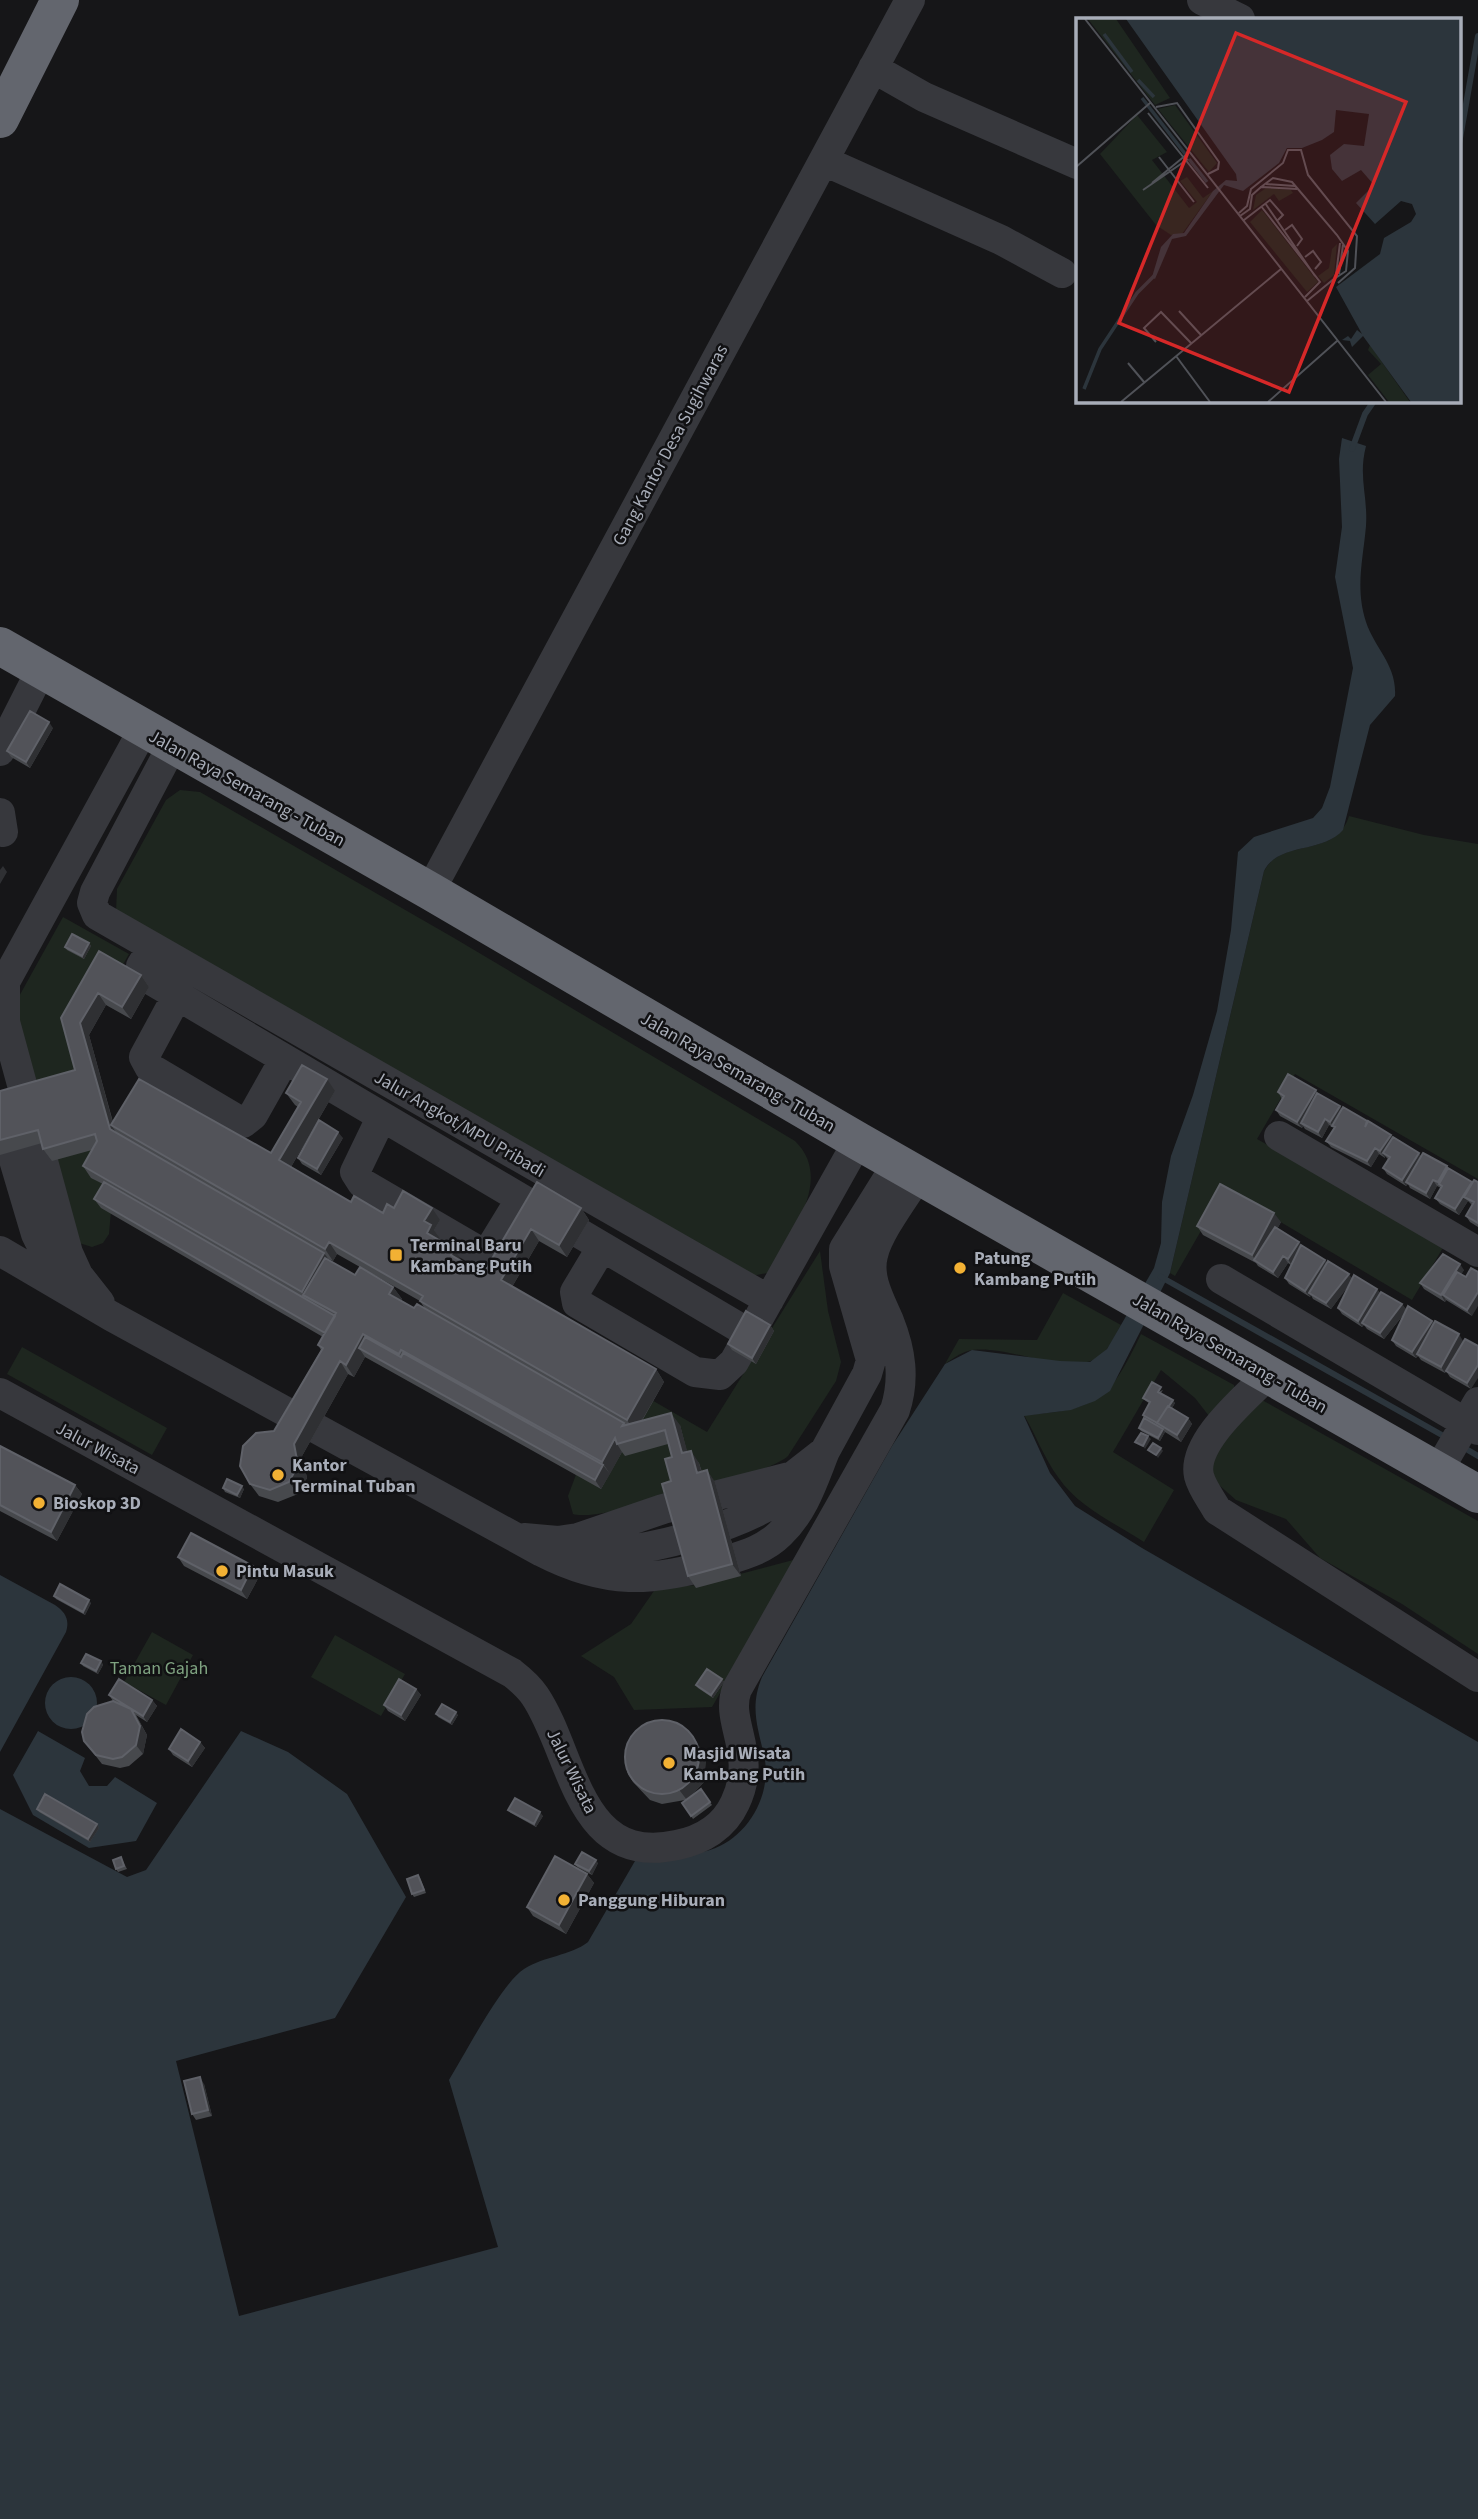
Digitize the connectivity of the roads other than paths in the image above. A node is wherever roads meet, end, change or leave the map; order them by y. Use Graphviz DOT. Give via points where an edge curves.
graph roads {
  1 [pos="60,0"];
  2 [pos="910,0"];
  3 [pos="1202,0"];
  4 [pos="1238,18"];
  5 [pos="873,68"];
  6 [pos="0,119"];
  7 [pos="824,160"];
  8 [pos="1076,164"];
  9 [pos="1062,272"];
  10 [pos="0,646"];
  11 [pos="41,670"];
  12 [pos="158,738"];
  13 [pos="0,751"];
  14 [pos="429,891"];
  15 [pos="152,948"];
  16 [pos="1,993"];
  17 [pos="177,996"];
  18 [pos="0,1057"];
  19 [pos="284,1060"];
  20 [pos="0,1113"];
  21 [pos="381,1118"];
  22 [pos="1279,1136"];
  23 [pos="858,1141"];
  24 [pos="907,1170"];
  25 [pos="0,1173"];
  26 [pos="520,1200"];
  27 [pos="0,1235"];
  28 [pos="601,1247"];
  29 [pos="0,1251"];
  30 [pos="1478,1252"];
  31 [pos="1221,1279"];
  32 [pos="769,1300"];
  33 [pos="111,1316"];
  34 [pos="750,1334"];
  35 [pos="1268,1375"];
  36 [pos="0,1393"];
  37 [pos="825,1451"];
  38 [pos="1466,1454"];
  39 [pos="513,1536"];
  40 [pos="1478,1677"];
  1 -- 6 [label="highway"];
  2 -- 5 [label="street, Gang Kantor Desa Sugihwaras"];
  3 -- 4 [label="street"];
  5 -- 7 [label="street, Gang Kantor Desa Sugihwaras"];
  5 -- 8 [label="street" via="924,97"];
  7 -- 9 [label="street"];
  7 -- 14 [label="street, Gang Kantor Desa Sugihwaras"];
  10 -- 11 [label="highway, Jalan Raya Semarang - Tuban"];
  11 -- 12 [label="highway, Jalan Raya Semarang - Tuban"];
  11 -- 13 [label="street"];
  12 -- 14 [label="highway, Jalan Raya Semarang - Tuban"];
  12 -- 15 [label="street, Jalur Angkot/MPU Pribadi" via="92,898 97,915"];
  12 -- 16 [label="street"];
  14 -- 23 [label="highway, Jalan Raya Semarang - Tuban"];
  15 -- 17 [label="street, Jalur Angkot/MPU Pribadi" via="141,966 143,974"];
  15 -- 32 [label="street, Jalur Angkot/MPU Pribadi"];
  16 -- 33 [label="street" via="68,1254"];
  17 -- 19 [label="street, Jalur Angkot/MPU Pribadi"];
  17 -- 19 [label="street" via="144,1057 146,1065 171,1081 243,1123 253,1115"];
  18 -- 33 [label="street" via="54,1243 78,1283"];
  19 -- 21 [label="street, Jalur Angkot/MPU Pribadi"];
  20 -- 33 [label="street" via="43,1248 74,1284"];
  21 -- 26 [label="street, Jalur Angkot/MPU Pribadi"];
  21 -- 26 [label="street, Jalur Angkot/MPU Pribadi" via="355,1172 362,1183 482,1253 491,1249"];
  22 -- 30 [label="street"];
  23 -- 24 [label="highway, Jalan Raya Semarang - Tuban"];
  23 -- 32 [label="street"];
  24 -- 35 [label="highway, Jalan Raya Semarang - Tuban"];
  24 -- 36 [label="street, Jalur Wisata" via="871,1263 900,1356 901,1384 895,1410 737,1689 734,1706 746,1761 735,1803 717,1827 679,1845 637,1846 597,1823 534,1694 506,1669"];
  24 -- 37 [label="street" via="844,1250 844,1266 871,1360"];
  25 -- 33 [label="street" via="22,1242"];
  26 -- 28 [label="street, Jalur Angkot/MPU Pribadi"];
  27 -- 33 [label="street" via="14,1253"];
  28 -- 34 [label="street, Jalur Angkot/MPU Pribadi"];
  28 -- 34 [label="street" via="573,1295 592,1312 707,1376 726,1372"];
  29 -- 33 [label="street"];
  31 -- 38 [label="street"];
  32 -- 34 [label="street"];
  33 -- 39 [label="street"];
  35 -- 38 [label="highway, Jalan Raya Semarang - Tuban"];
  35 -- 40 [label="street" via="1213,1433 1201,1454 1199,1476 1217,1510"];
  37 -- 39 [label="street" via="793,1476 730,1490 569,1540"];
  37 -- 39 [label="street" via="797,1479 775,1491 610,1541 576,1547"];
  37 -- 39 [label="street" via="803,1506 779,1536 748,1554 681,1573 611,1577 557,1560"];
}
